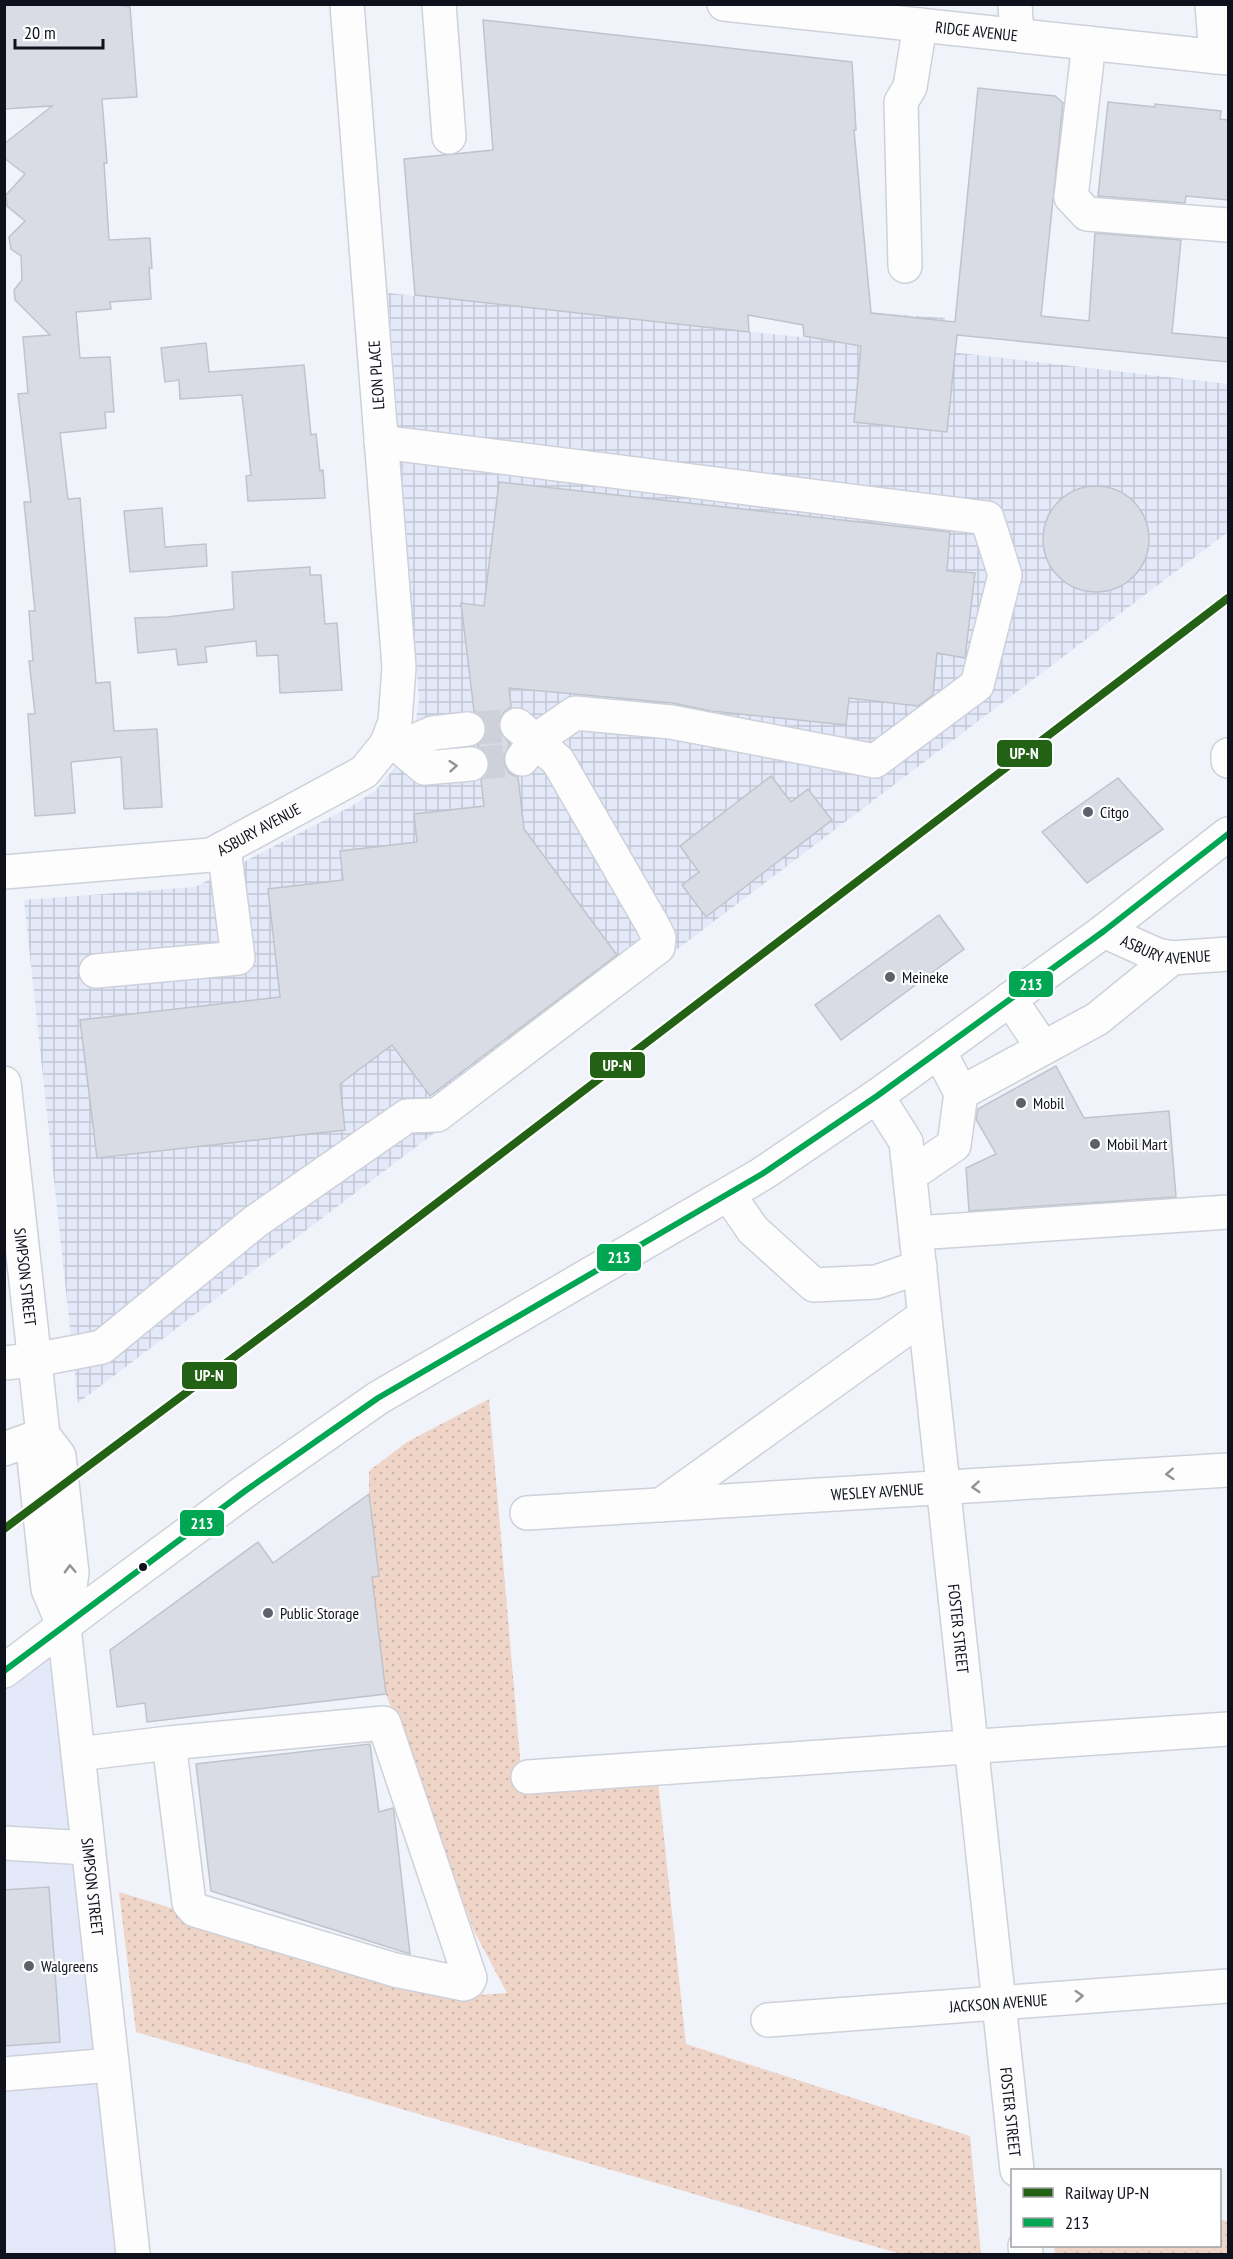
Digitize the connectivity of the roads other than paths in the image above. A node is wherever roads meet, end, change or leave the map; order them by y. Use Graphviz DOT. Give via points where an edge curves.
graph roads {
  1 [pos="347,4"];
  2 [pos="439,4"];
  3 [pos="724,4"];
  4 [pos="1212,4"];
  5 [pos="813,9"];
  6 [pos="1016,20"];
  7 [pos="920,25"];
  8 [pos="1089,43"];
  9 [pos="1222,57"];
  10 [pos="449,137"];
  11 [pos="1228,225"];
  12 [pos="905,266"];
  13 [pos="381,442"];
  14 [pos="468,729"];
  15 [pos="393,746"];
  16 [pos="1228,755"];
  17 [pos="1228,761"];
  18 [pos="471,764"];
  19 [pos="1228,834"];
  20 [pos="225,848"];
  21 [pos="4,872"];
  22 [pos="1104,931"];
  23 [pos="1228,954"];
  24 [pos="1172,958"];
  25 [pos="96,971"];
  26 [pos="1010,999"];
  27 [pos="1043,1048"];
  28 [pos="939,1051"];
  29 [pos="4,1083"];
  30 [pos="961,1093"];
  31 [pos="877,1096"];
  32 [pos="6,1115"];
  33 [pos="910,1175"];
  34 [pos="728,1194"];
  35 [pos="1228,1212"];
  36 [pos="916,1233"];
  37 [pos="920,1267"];
  38 [pos="924,1316"];
  39 [pos="20,1362"];
  40 [pos="44,1435"];
  41 [pos="4,1449"];
  42 [pos="1228,1470"];
  43 [pos="942,1489"];
  44 [pos="661,1505"];
  45 [pos="527,1513"];
  46 [pos="64,1627"];
  47 [pos="4,1671"];
  48 [pos="1228,1729"];
  49 [pos="169,1743"];
  50 [pos="970,1746"];
  51 [pos="78,1754"];
  52 [pos="528,1777"];
  53 [pos="4,1843"];
  54 [pos="88,1848"];
  55 [pos="1228,1986"];
  56 [pos="1000,2001"];
  57 [pos="768,2020"];
  58 [pos="112,2065"];
  59 [pos="4,2074"];
  60 [pos="1017,2169"];
  61 [pos="133,2254"];
  1 -- 13 [label="street, LEON PLACE"];
  2 -- 10 [label="street"];
  3 -- 5 [label="street, RIDGE AVENUE"];
  4 -- 9 [label="street"];
  5 -- 7 [label="street, RIDGE AVENUE"];
  6 -- 7 [label="street, RIDGE AVENUE"];
  6 -- 8 [label="street, RIDGE AVENUE"];
  7 -- 12 [label="street" via="910,87 901,102"];
  8 -- 9 [label="street, RIDGE AVENUE"];
  8 -- 11 [label="street" via="1071,197 1087,214"];
  13 -- 15 [label="street, LEON PLACE" via="399,667"];
  13 -- 39 [label="street" via="987,518 1005,575 977,685 875,761 672,722 575,713 525,741 558,761 652,924 659,938 658,947 437,1115 407,1116 256,1221 102,1347"];
  14 -- 15 [label="street" via="433,733"];
  15 -- 18 [label="street, one-way" via="425,768"];
  15 -- 20 [label="street, ASBURY AVENUE" via="364,772"];
  16 -- 17 [label="street"];
  19 -- 22 [label="street"];
  20 -- 21 [label="street, ASBURY AVENUE" via="211,855"];
  20 -- 25 [label="street" via="238,958"];
  22 -- 24 [label="street, ASBURY AVENUE"];
  22 -- 26 [label="street"];
  23 -- 24 [label="street, ASBURY AVENUE"];
  24 -- 27 [label="street" via="1097,1019"];
  26 -- 27 [label="street"];
  26 -- 28 [label="street"];
  27 -- 30 [label="street"];
  28 -- 30 [label="street"];
  28 -- 31 [label="street"];
  29 -- 32 [label="street, SIMPSON STREET"];
  30 -- 33 [label="street" via="954,1144"];
  31 -- 33 [label="street, FOSTER STREET" via="906,1142"];
  31 -- 34 [label="street"];
  32 -- 39 [label="street, SIMPSON STREET"];
  33 -- 36 [label="street, FOSTER STREET"];
  34 -- 37 [label="street" via="753,1230 814,1285 876,1282"];
  34 -- 46 [label="street" via="378,1398"];
  35 -- 36 [label="street"];
  36 -- 37 [label="street, FOSTER STREET"];
  37 -- 38 [label="street, FOSTER STREET"];
  38 -- 43 [label="street, FOSTER STREET"];
  38 -- 44 [label="street"];
  39 -- 40 [label="street, SIMPSON STREET"];
  40 -- 41 [label="street"];
  40 -- 46 [label="street, SIMPSON STREET" via="34,1458 48,1589"];
  42 -- 43 [label="street, WESLEY AVENUE, one-way"];
  43 -- 44 [label="street, WESLEY AVENUE"];
  43 -- 50 [label="street, FOSTER STREET"];
  44 -- 45 [label="street, WESLEY AVENUE"];
  46 -- 47 [label="street"];
  46 -- 51 [label="street, SIMPSON STREET"];
  48 -- 50 [label="street"];
  49 -- 49 [label="street" via="384,1723 470,1978 468,1982 395,1970 195,1910 189,1903"];
  49 -- 51 [label="street"];
  50 -- 52 [label="street"];
  50 -- 56 [label="street, FOSTER STREET"];
  51 -- 54 [label="street, SIMPSON STREET"];
  53 -- 54 [label="street"];
  54 -- 58 [label="street, SIMPSON STREET"];
  56 -- 55 [label="street, JACKSON AVENUE, one-way"];
  56 -- 57 [label="street, JACKSON AVENUE"];
  56 -- 60 [label="street, FOSTER STREET"];
  58 -- 59 [label="street"];
  58 -- 61 [label="street, SIMPSON STREET"];
}
